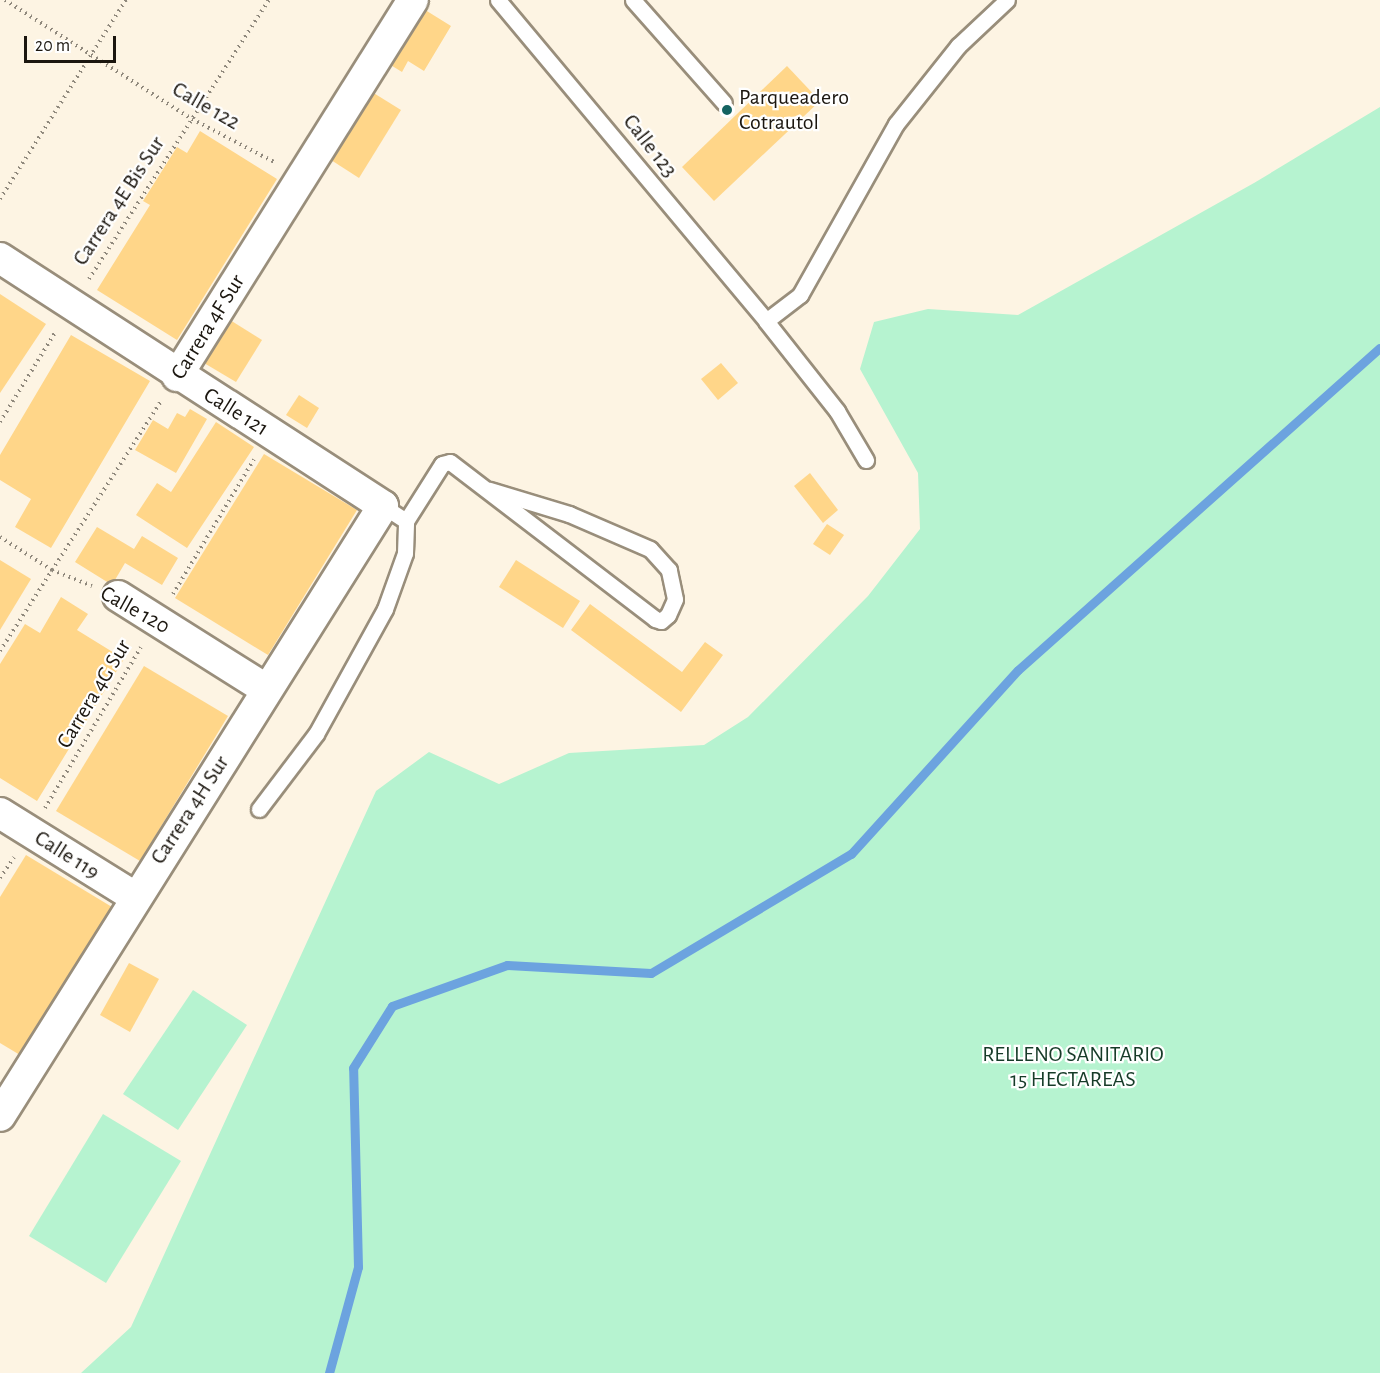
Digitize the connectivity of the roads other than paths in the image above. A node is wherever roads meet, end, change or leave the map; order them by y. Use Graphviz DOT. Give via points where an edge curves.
graph roads {
  1 [pos="413,0"];
  2 [pos="498,0"];
  3 [pos="633,0"];
  4 [pos="1007,0"];
  5 [pos="724,104"];
  6 [pos="0,258"];
  7 [pos="766,321"];
  8 [pos="177,376"];
  9 [pos="866,460"];
  10 [pos="490,490"];
  11 [pos="395,514"];
  12 [pos="118,596"];
  13 [pos="267,690"];
  14 [pos="259,809"];
  15 [pos="0,813"];
  16 [pos="135,897"];
  17 [pos="4,1101"];
  1 -- 8 [label="street, Carrera 4F Sur"];
  2 -- 7 [label="lane, Calle 123"];
  3 -- 5 [label="lane"];
  4 -- 7 [label="lane" via="958,46 896,124 800,295"];
  6 -- 8 [label="street, Calle 121"];
  7 -- 9 [label="lane, Calle 123" via="837,411"];
  8 -- 11 [label="street, Calle 121"];
  10 -- 10 [label="lane" via="569,514 650,549 669,570 675,599 668,615 661,621 655,620"];
  10 -- 11 [label="lane" via="450,462 442,464"];
  11 -- 13 [label="street, Carrera 4H Sur"];
  11 -- 14 [label="lane" via="405,553 385,609 316,734"];
  12 -- 13 [label="street, Calle 120"];
  13 -- 16 [label="street, Carrera 4H Sur"];
  15 -- 16 [label="street, Calle 119"];
  16 -- 17 [label="street, Carrera 4H Sur"];
}
